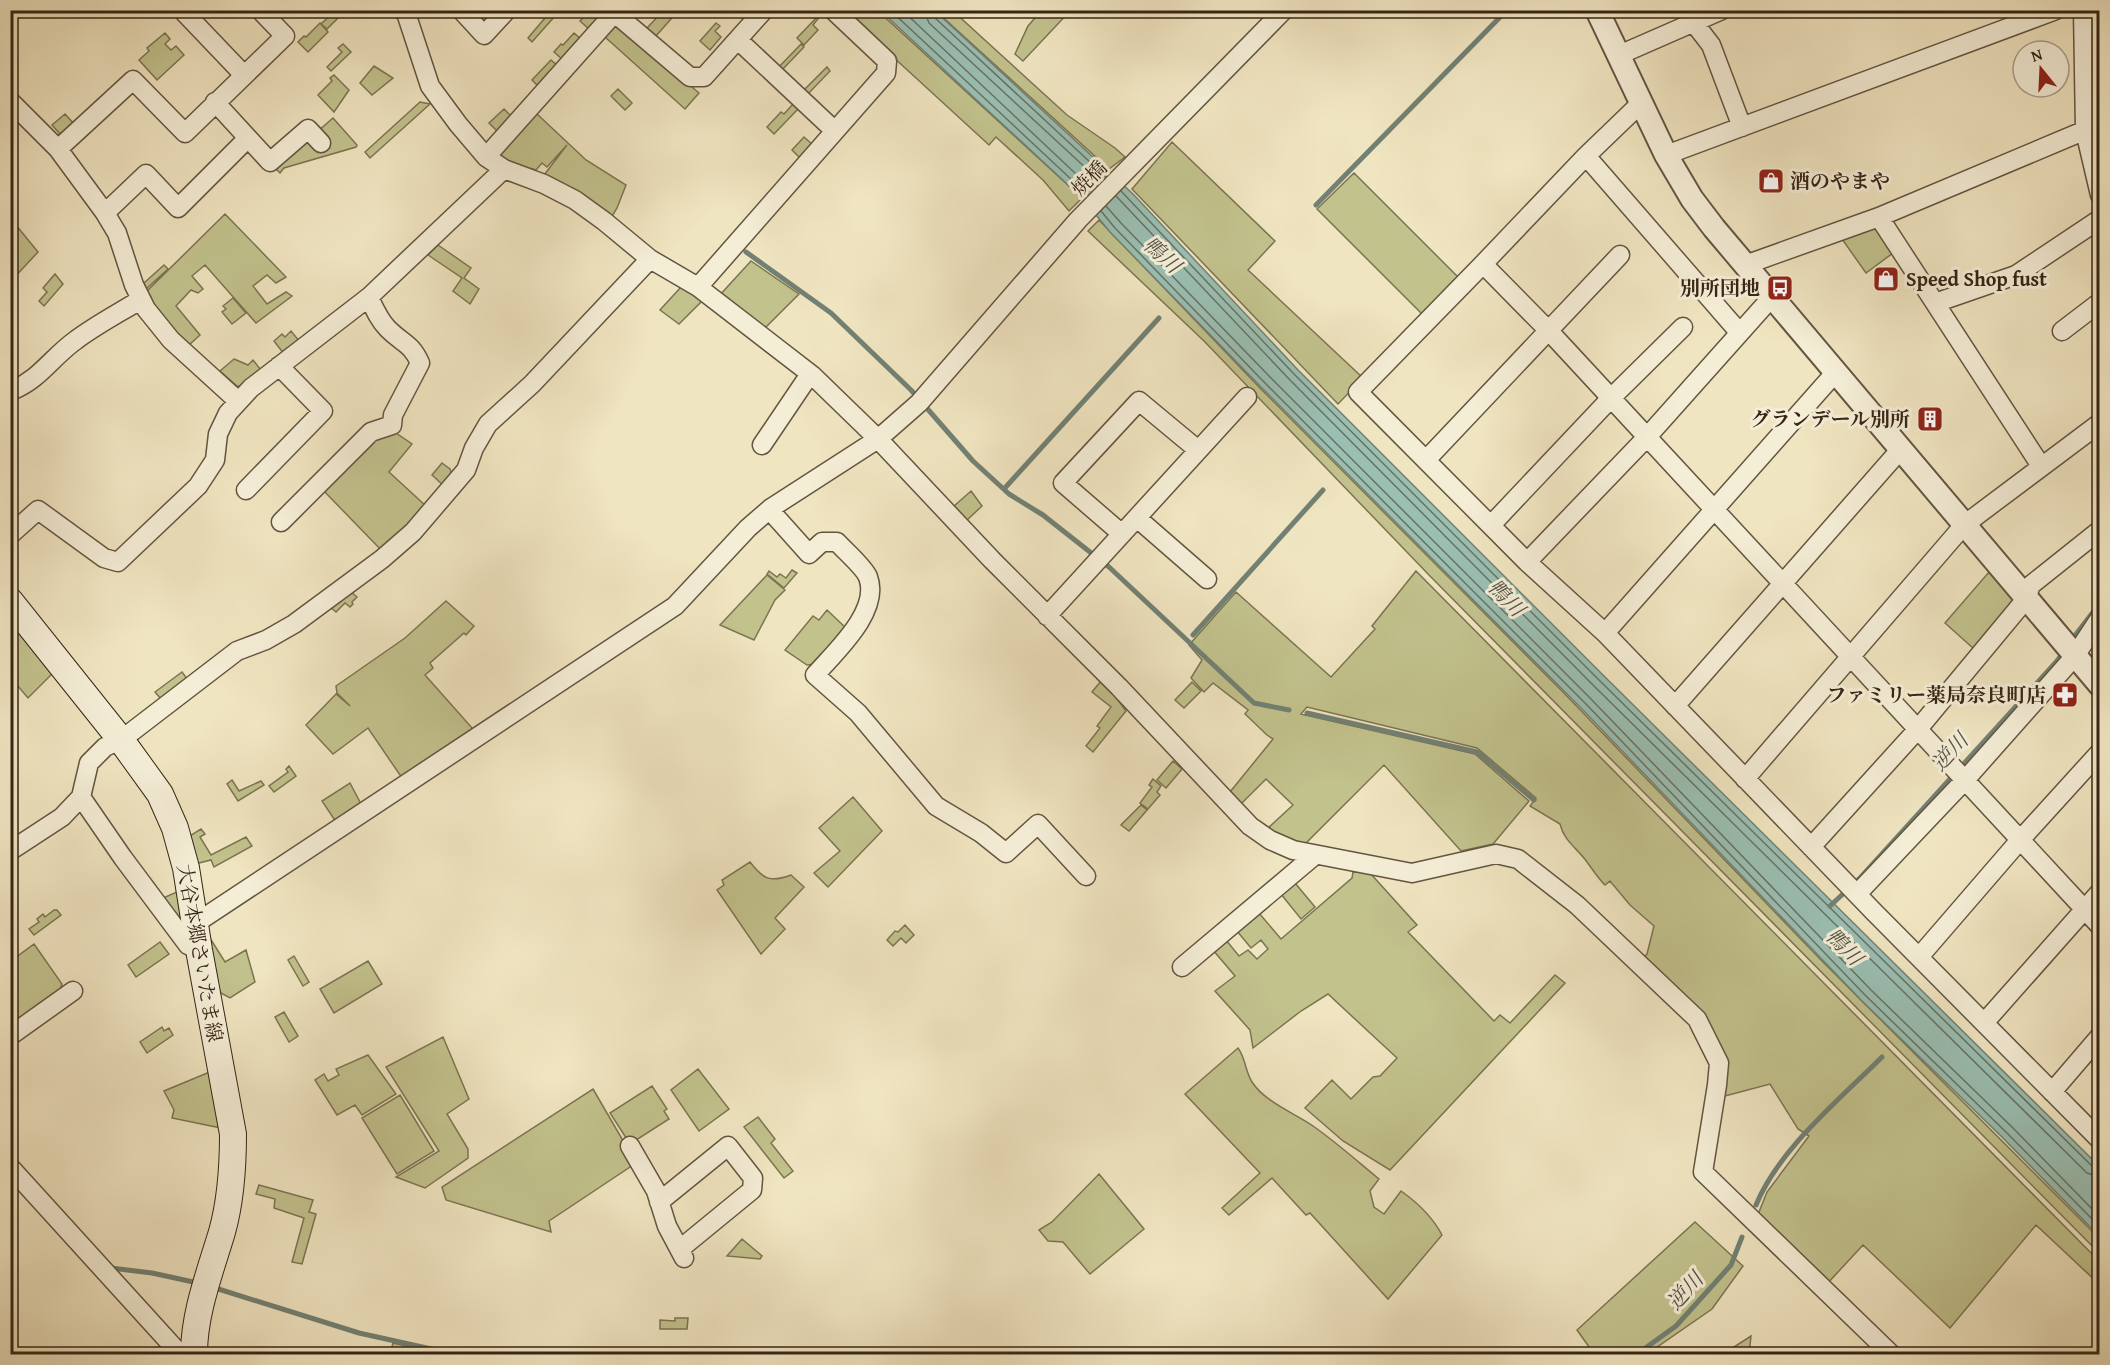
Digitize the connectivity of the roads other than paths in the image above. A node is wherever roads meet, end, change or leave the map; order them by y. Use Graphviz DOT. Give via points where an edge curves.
graph roads {
  1 [pos="182,10"];
  2 [pos="260,10"];
  3 [pos="402,10"];
  4 [pos="461,10"];
  5 [pos="507,10"];
  6 [pos="764,10"];
  7 [pos="833,10"];
  8 [pos="1284,10"];
  9 [pos="1597,10"];
  10 [pos="1722,10"];
  11 [pos="2056,10"];
  12 [pos="2083,10"];
  13 [pos="614,12"];
  14 [pos="1691,17"];
  15 [pos="738,40"];
  16 [pos="1619,55"];
  17 [pos="244,75"];
  18 [pos="10,101"];
  19 [pos="215,102"];
  20 [pos="1640,104"];
  21 [pos="1742,127"];
  22 [pos="2092,128"];
  23 [pos="835,131"];
  24 [pos="248,138"];
  25 [pos="321,142"];
  26 [pos="58,149"];
  27 [pos="1666,155"];
  28 [pos="1586,156"];
  29 [pos="486,157"];
  30 [pos="504,169"];
  31 [pos="2100,195"];
  32 [pos="105,213"];
  33 [pos="1879,217"];
  34 [pos="2100,219"];
  35 [pos="1620,255"];
  36 [pos="650,259"];
  37 [pos="1483,264"];
  38 [pos="1745,265"];
  39 [pos="698,287"];
  40 [pos="369,297"];
  41 [pos="1771,298"];
  42 [pos="140,300"];
  43 [pos="2100,302"];
  44 [pos="1935,303"];
  45 [pos="1683,327"];
  46 [pos="1548,330"];
  47 [pos="2062,331"];
  48 [pos="1739,332"];
  49 [pos="279,366"];
  50 [pos="1835,373"];
  51 [pos="810,374"];
  52 [pos="13,390"];
  53 [pos="1247,397"];
  54 [pos="1611,398"];
  55 [pos="238,401"];
  56 [pos="2100,423"];
  57 [pos="1647,437"];
  58 [pos="878,439"];
  59 [pos="762,445"];
  60 [pos="1198,450"];
  61 [pos="1900,450"];
  62 [pos="1426,460"];
  63 [pos="2041,466"];
  64 [pos="246,490"];
  65 [pos="771,508"];
  66 [pos="1714,509"];
  67 [pos="1137,518"];
  68 [pos="281,522"];
  69 [pos="1491,525"];
  70 [pos="1964,525"];
  71 [pos="2100,530"];
  72 [pos="1122,534"];
  73 [pos="10,535"];
  74 [pos="1527,562"];
  75 [pos="1207,579"];
  76 [pos="1782,582"];
  77 [pos="2026,599"];
  78 [pos="10,601"];
  79 [pos="1047,616"];
  80 [pos="2100,618"];
  81 [pos="1605,633"];
  82 [pos="2068,648"];
  83 [pos="1850,656"];
  84 [pos="2100,685"];
  85 [pos="1675,706"];
  86 [pos="1918,729"];
  87 [pos="121,740"];
  88 [pos="2100,752"];
  89 [pos="1959,773"];
  90 [pos="1745,779"];
  91 [pos="81,796"];
  92 [pos="2020,840"];
  93 [pos="1811,847"];
  94 [pos="10,851"];
  95 [pos="1315,855"];
  96 [pos="1086,876"];
  97 [pos="1852,889"];
  98 [pos="2100,892"];
  99 [pos="2084,909"];
  100 [pos="196,923"];
  101 [pos="2100,926"];
  102 [pos="199,950"];
  103 [pos="1919,957"];
  104 [pos="1182,967"];
  105 [pos="73,991"];
  106 [pos="1984,1023"];
  107 [pos="10,1036"];
  108 [pos="2100,1036"];
  109 [pos="2052,1092"];
  110 [pos="2100,1140"];
  111 [pos="630,1146"];
  112 [pos="10,1167"];
  113 [pos="659,1202"];
  114 [pos="180,1354"];
  115 [pos="194,1354"];
  116 [pos="1891,1354"];
  1 -- 17 [label="street"];
  2 -- 17 [label="street" via="285,36"];
  3 -- 29 [label="street" via="430,86"];
  4 -- 5 [label="street" via="484,35"];
  6 -- 15 [label="street"];
  7 -- 23 [label="street" via="887,61 886,73"];
  8 -- 58 [label="street, 焼橋" via="1078,220 923,398"];
  9 -- 16 [label="street"];
  10 -- 14 [label="street"];
  11 -- 21 [label="street"];
  12 -- 22 [label="street"];
  13 -- 15 [label="street" via="690,77 704,77"];
  13 -- 29 [label="street"];
  14 -- 16 [label="street"];
  14 -- 21 [label="street" via="1711,45"];
  15 -- 23 [label="street"];
  16 -- 20 [label="street"];
  17 -- 19 [label="street"];
  18 -- 26 [label="street"];
  19 -- 24 [label="street"];
  19 -- 26 [label="street" via="185,133 133,80"];
  20 -- 27 [label="street"];
  20 -- 28 [label="street"];
  21 -- 27 [label="street"];
  22 -- 31 [label="street"];
  22 -- 33 [label="street"];
  23 -- 39 [label="street"];
  24 -- 25 [label="street" via="270,162 308,129"];
  24 -- 32 [label="street" via="178,208 146,174"];
  26 -- 32 [label="street"];
  27 -- 38 [label="street" via="1692,199"];
  28 -- 37 [label="street"];
  28 -- 48 [label="street"];
  29 -- 30 [label="street"];
  30 -- 36 [label="street" via="575,200"];
  30 -- 40 [label="street"];
  32 -- 42 [label="street" via="117,233"];
  33 -- 38 [label="street"];
  33 -- 44 [label="street"];
  34 -- 44 [label="street" via="2016,275"];
  35 -- 46 [label="street"];
  36 -- 39 [label="street"];
  36 -- 87 [label="street" via="532,384 488,424 466,470 413,532 294,624 237,651"];
  37 -- 46 [label="street"];
  37 -- 62 [label="street" via="1358,392"];
  38 -- 41 [label="street"];
  39 -- 51 [label="street"];
  40 -- 49 [label="street"];
  40 -- 68 [label="street" via="389,330 414,350 420,363 393,415 392,425 371,432"];
  41 -- 48 [label="street"];
  41 -- 50 [label="street"];
  42 -- 52 [label="street" via="75,341 34,378"];
  42 -- 55 [label="street" via="171,340"];
  43 -- 47 [label="street"];
  44 -- 63 [label="street"];
  45 -- 54 [label="street"];
  46 -- 54 [label="street"];
  46 -- 62 [label="street"];
  48 -- 57 [label="street"];
  49 -- 55 [label="street"];
  49 -- 64 [label="street" via="323,411"];
  50 -- 61 [label="street"];
  50 -- 66 [label="street"];
  51 -- 58 [label="street"];
  51 -- 59 [label="street"];
  53 -- 60 [label="street"];
  54 -- 57 [label="street"];
  54 -- 69 [label="street"];
  55 -- 73 [label="street" via="219,435 215,460 198,486 118,562 104,558 38,510"];
  56 -- 63 [label="street"];
  57 -- 66 [label="street"];
  57 -- 74 [label="street"];
  58 -- 65 [label="street, 焼橋"];
  58 -- 79 [label="street"];
  60 -- 67 [label="street"];
  60 -- 72 [label="street" via="1139,401 1063,483"];
  61 -- 70 [label="street"];
  61 -- 76 [label="street"];
  62 -- 69 [label="street"];
  63 -- 70 [label="street"];
  65 -- 96 [label="street" via="809,554 822,542 837,542 868,576 871,593 860,623 815,675 858,713 936,806 1006,853 1038,824"];
  65 -- 100 [label="street, 焼橋" via="675,606"];
  66 -- 76 [label="street"];
  66 -- 81 [label="street"];
  67 -- 72 [label="street"];
  67 -- 75 [label="street"];
  69 -- 74 [label="street"];
  70 -- 77 [label="street"];
  70 -- 83 [label="street"];
  71 -- 77 [label="street" via="2031,585"];
  72 -- 79 [label="street"];
  74 -- 81 [label="street"];
  76 -- 83 [label="street"];
  76 -- 85 [label="street"];
  77 -- 82 [label="street"];
  77 -- 86 [label="street"];
  78 -- 87 [label="main road, 大谷本郷さいたま線"];
  79 -- 95 [label="street" via="1250,826 1270,840"];
  80 -- 82 [label="street"];
  81 -- 85 [label="street"];
  82 -- 84 [label="street"];
  82 -- 89 [label="street"];
  83 -- 86 [label="street"];
  83 -- 90 [label="street"];
  85 -- 90 [label="street"];
  86 -- 89 [label="street"];
  86 -- 93 [label="street"];
  87 -- 91 [label="street" via="105,747 89,763"];
  87 -- 100 [label="main road, 大谷本郷さいたま線" via="160,794 175,828"];
  88 -- 92 [label="street"];
  89 -- 92 [label="street"];
  89 -- 97 [label="street"];
  90 -- 93 [label="street"];
  91 -- 94 [label="street" via="62,817"];
  91 -- 102 [label="street" via="188,945"];
  92 -- 99 [label="street"];
  92 -- 103 [label="street"];
  93 -- 97 [label="street"];
  95 -- 104 [label="street"];
  95 -- 116 [label="street" via="1412,873 1496,854 1518,859 1577,905 1697,1019 1719,1063 1703,1172"];
  97 -- 103 [label="street"];
  98 -- 99 [label="street"];
  99 -- 101 [label="street"];
  99 -- 106 [label="street"];
  100 -- 102 [label="main road, 大谷本郷さいたま線"];
  102 -- 115 [label="main road, 大谷本郷さいたま線" via="233,1134 232,1180 194,1337"];
  103 -- 106 [label="street"];
  105 -- 107 [label="street"];
  106 -- 109 [label="street"];
  108 -- 109 [label="street"];
  109 -- 110 [label="street"];
  111 -- 113 [label="street"];
  112 -- 114 [label="street"];
  113 -- 113 [label="street" via="682,1253 752,1190 753,1178 728,1146"];
}
